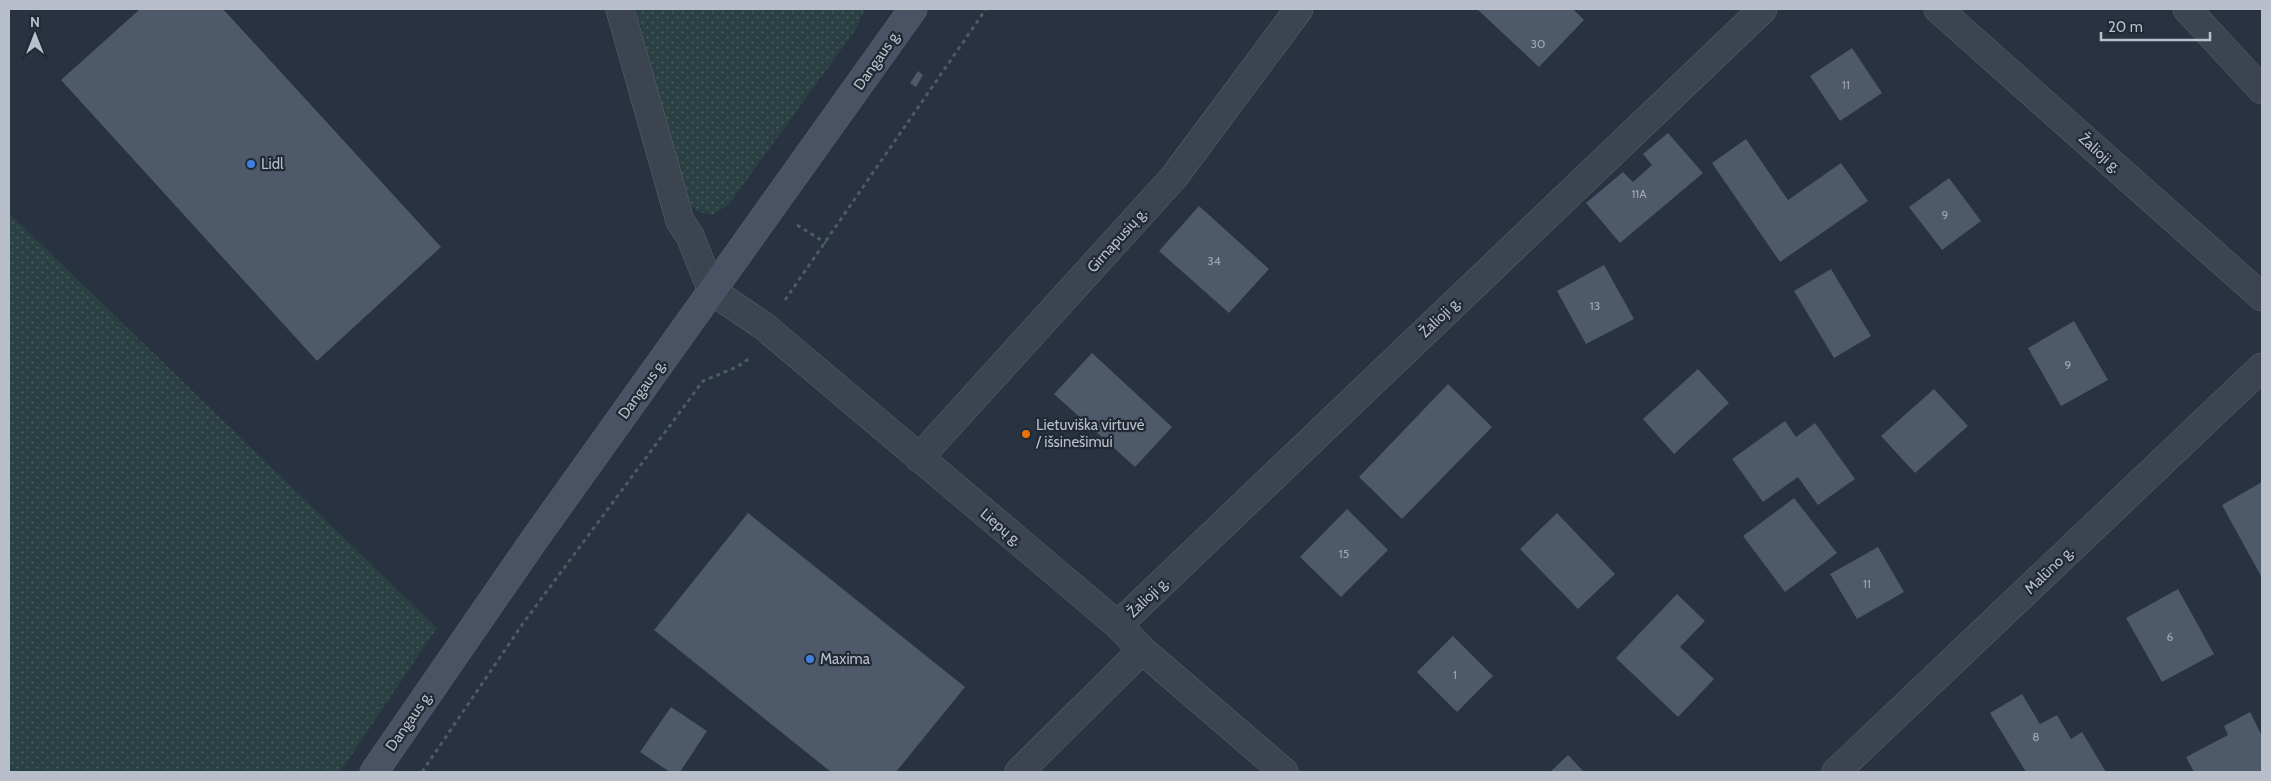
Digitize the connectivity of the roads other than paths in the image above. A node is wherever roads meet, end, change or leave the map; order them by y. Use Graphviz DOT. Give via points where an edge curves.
graph roads {
  1 [pos="620,9"];
  2 [pos="913,9"];
  3 [pos="1299,9"];
  4 [pos="1763,9"];
  5 [pos="1938,9"];
  6 [pos="2187,9"];
  7 [pos="2262,90"];
  8 [pos="712,291"];
  9 [pos="2262,297"];
  10 [pos="2262,367"];
  11 [pos="919,458"];
  12 [pos="1118,625"];
  13 [pos="1142,650"];
  14 [pos="374,772"];
  15 [pos="1019,772"];
  16 [pos="1284,772"];
  17 [pos="1836,772"];
  1 -- 8 [label="street" via="680,222 690,236"];
  2 -- 8 [label="main road, Dangaus g."];
  3 -- 11 [label="street, Girnapusių g." via="1174,177"];
  4 -- 12 [label="street, Žalioji g."];
  5 -- 9 [label="street, Žalioji g."];
  6 -- 7 [label="street"];
  8 -- 11 [label="street, Liepų g." via="765,327"];
  8 -- 14 [label="main road, Dangaus g."];
  10 -- 17 [label="street, Malūno g."];
  11 -- 12 [label="street, Liepų g."];
  12 -- 13 [label="street, Liepų g."];
  13 -- 15 [label="street"];
  13 -- 16 [label="street, Liepų g."];
}
